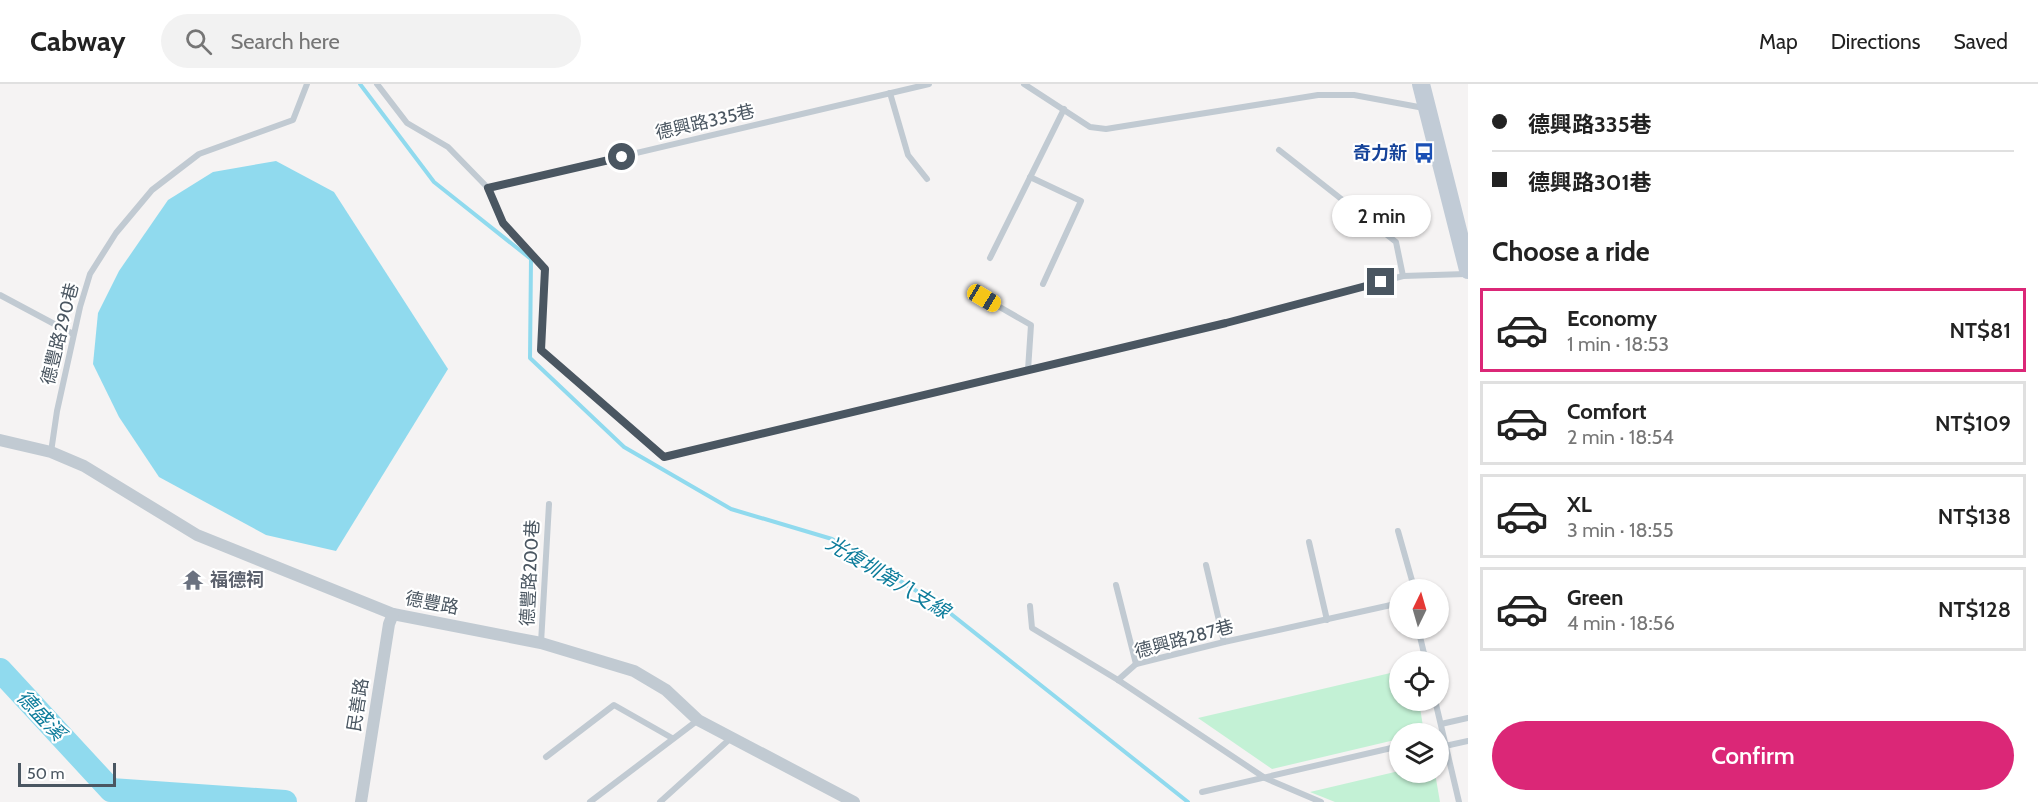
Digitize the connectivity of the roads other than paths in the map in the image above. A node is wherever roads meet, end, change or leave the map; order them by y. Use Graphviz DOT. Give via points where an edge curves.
graph roads {
  1 [pos="307,84"];
  2 [pos="376,84"];
  3 [pos="929,84"];
  4 [pos="1024,84"];
  5 [pos="1420,84"];
  6 [pos="890,93"];
  7 [pos="1064,109"];
  8 [pos="1426,109"];
  9 [pos="1279,150"];
  10 [pos="1030,177"];
  11 [pos="927,179"];
  12 [pos="488,188"];
  13 [pos="990,258"];
  14 [pos="1468,272"];
  15 [pos="1403,276"];
  16 [pos="1043,284"];
  17 [pos="0,295"];
  18 [pos="984,298"];
  19 [pos="73,334"];
  20 [pos="1028,370"];
  21 [pos="0,440"];
  22 [pos="51,452"];
  23 [pos="549,504"];
  24 [pos="1398,531"];
  25 [pos="1309,542"];
  26 [pos="1206,565"];
  27 [pos="1412,579"];
  28 [pos="1116,585"];
  29 [pos="1030,606"];
  30 [pos="1389,606"];
  31 [pos="393,614"];
  32 [pos="1327,620"];
  33 [pos="1224,642"];
  34 [pos="541,643"];
  35 [pos="1136,664"];
  36 [pos="1118,680"];
  37 [pos="1468,718"];
  38 [pos="698,720"];
  39 [pos="1446,723"];
  40 [pos="733,737"];
  41 [pos="672,738"];
  42 [pos="1468,741"];
  43 [pos="1449,745"];
  44 [pos="1389,749"];
  45 [pos="546,757"];
  46 [pos="1449,762"];
  47 [pos="1265,778"];
  48 [pos="1202,792"];
  49 [pos="361,802"];
  50 [pos="590,802"];
  51 [pos="660,802"];
  52 [pos="854,802"];
  53 [pos="1321,802"];
  54 [pos="1459,802"];
  1 -- 19 [label="lane, 德豐路290巷" via="293,120 199,154 152,190 116,232 90,274"];
  2 -- 12 [label="lane" via="406,123 448,147"];
  3 -- 6 [label="lane, 德興路335巷"];
  4 -- 7 [label="lane"];
  5 -- 8 [label="main road"];
  6 -- 11 [label="lane" via="908,156"];
  6 -- 12 [label="lane, 德興路335巷"];
  7 -- 8 [label="lane" via="1090,126 1106,129 1318,95 1354,95"];
  7 -- 10 [label="lane"];
  8 -- 14 [label="main road"];
  9 -- 15 [label="lane" via="1396,242"];
  10 -- 13 [label="lane"];
  10 -- 16 [label="lane" via="1081,201"];
  12 -- 20 [label="lane" via="503,223 545,269 541,350 664,457"];
  14 -- 15 [label="lane"];
  15 -- 20 [label="lane"];
  17 -- 19 [label="lane"];
  18 -- 20 [label="lane" via="1031,326"];
  19 -- 22 [label="lane, 德豐路290巷"];
  21 -- 22 [label="street, 德豐路"];
  22 -- 31 [label="street, 德豐路" via="84,466 197,536"];
  23 -- 34 [label="lane, 德豐路200巷"];
  24 -- 27 [label="lane"];
  25 -- 32 [label="lane"];
  26 -- 33 [label="lane"];
  28 -- 35 [label="lane"];
  29 -- 36 [label="lane" via="1032,628"];
  30 -- 32 [label="lane, 德興路287巷"];
  31 -- 34 [label="street, 德豐路"];
  31 -- 49 [label="street, 民善路"];
  32 -- 33 [label="lane, 德興路287巷"];
  33 -- 35 [label="lane, 德興路287巷"];
  34 -- 38 [label="street, 德豐路" via="634,671 666,690"];
  35 -- 36 [label="lane, 德興路287巷"];
  36 -- 47 [label="lane, 德興路287巷"];
  37 -- 39 [label="lane"];
  38 -- 40 [label="street, 德豐路"];
  38 -- 41 [label="lane"];
  40 -- 51 [label="lane"];
  40 -- 52 [label="street, 德豐路"];
  41 -- 45 [label="lane" via="614,705"];
  41 -- 50 [label="lane"];
  42 -- 43 [label="lane"];
  44 -- 47 [label="lane"];
  46 -- 54 [label="lane"];
  47 -- 48 [label="lane"];
  47 -- 53 [label="lane, 德興路287巷"];
}
